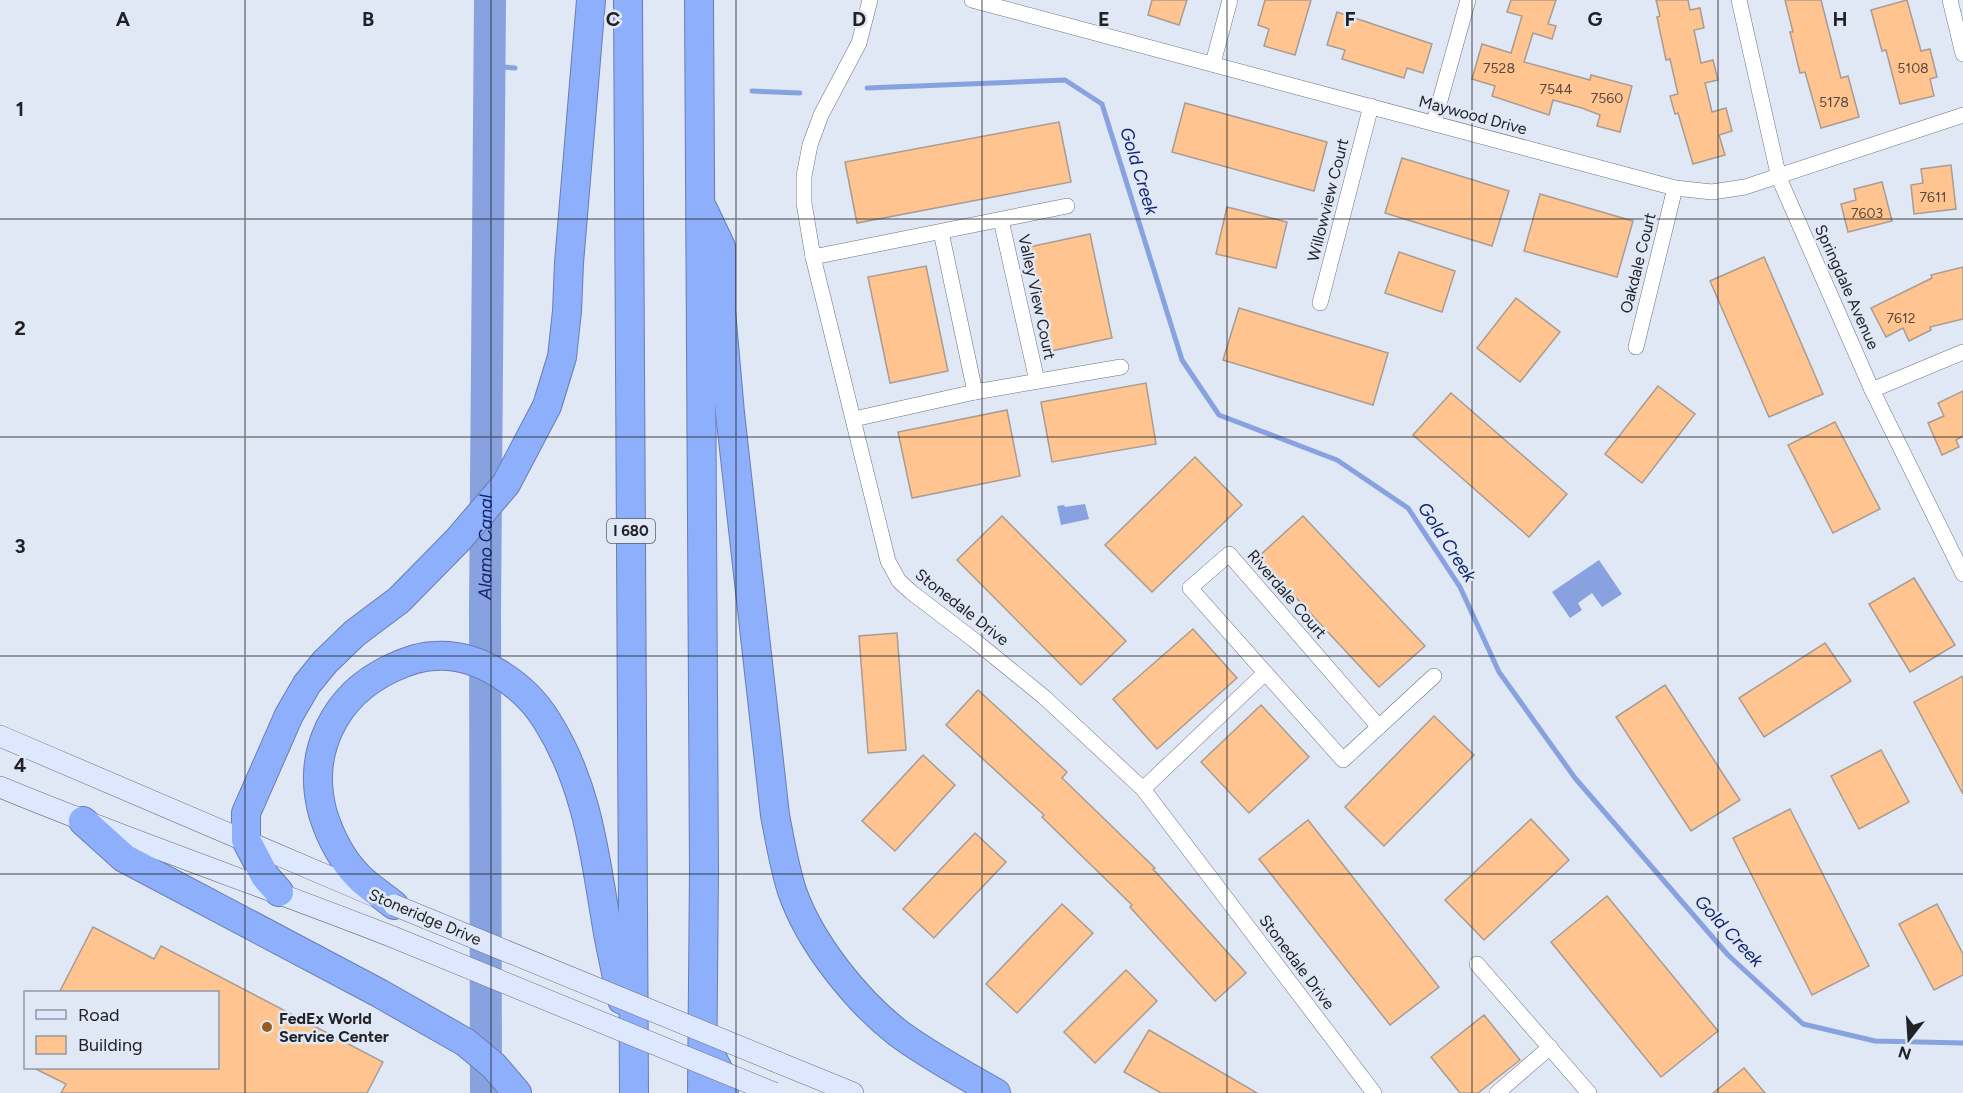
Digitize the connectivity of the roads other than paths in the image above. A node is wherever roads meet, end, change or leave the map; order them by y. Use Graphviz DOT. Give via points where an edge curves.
graph roads {
  1 [pos="591,0"];
  2 [pos="628,0"];
  3 [pos="699,0"];
  4 [pos="870,0"];
  5 [pos="972,0"];
  6 [pos="1230,0"];
  7 [pos="1468,0"];
  8 [pos="1739,0"];
  9 [pos="1950,0"];
  10 [pos="1963,54"];
  11 [pos="1213,63"];
  12 [pos="1371,106"];
  13 [pos="1963,116"];
  14 [pos="1434,122"];
  15 [pos="1779,178"];
  16 [pos="1675,188"];
  17 [pos="700,204"];
  18 [pos="1068,206"];
  19 [pos="1001,220"];
  20 [pos="941,232"];
  21 [pos="813,257"];
  22 [pos="1320,303"];
  23 [pos="1636,347"];
  24 [pos="1963,352"];
  25 [pos="1121,367"];
  26 [pos="1037,381"];
  27 [pos="1872,390"];
  28 [pos="975,392"];
  29 [pos="854,419"];
  30 [pos="1963,574"];
  31 [pos="1265,673"];
  32 [pos="1434,676"];
  33 [pos="1379,727"];
  34 [pos="0,736"];
  35 [pos="0,786"];
  36 [pos="1143,789"];
  37 [pos="83,821"];
  38 [pos="246,840"];
  39 [pos="279,892"];
  40 [pos="394,905"];
  41 [pos="1477,964"];
  42 [pos="701,1038"];
  43 [pos="1550,1047"];
  44 [pos="634,1062"];
  45 [pos="517,1093"];
  46 [pos="634,1093"];
  47 [pos="702,1093"];
  48 [pos="724,1093"];
  49 [pos="774,1093"];
  50 [pos="853,1093"];
  51 [pos="996,1093"];
  52 [pos="1374,1093"];
  53 [pos="1497,1093"];
  54 [pos="1589,1093"];
  1 -- 38 [label="highway" via="567,311 562,357 547,406 506,484 458,540 399,600 325,662 308,684 289,716 246,813"];
  2 -- 44 [label="highway, I 680"];
  3 -- 17 [label="highway"];
  4 -- 21 [label="street, Stonedale Drive" via="859,43 821,115 810,146 804,203"];
  5 -- 11 [label="street, Maywood Drive"];
  6 -- 11 [label="street"];
  7 -- 14 [label="street"];
  8 -- 15 [label="street, Springdale Avenue"];
  9 -- 10 [label="street"];
  11 -- 12 [label="street, Maywood Drive"];
  12 -- 14 [label="street, Maywood Drive"];
  12 -- 22 [label="street, Willowview Court"];
  13 -- 15 [label="street, Maywood Drive"];
  14 -- 16 [label="street, Maywood Drive"];
  15 -- 16 [label="street, Maywood Drive" via="1712,192"];
  15 -- 27 [label="street, Springdale Avenue"];
  16 -- 23 [label="street, Oakdale Court"];
  17 -- 42 [label="highway" via="704,871"];
  17 -- 51 [label="highway" via="721,247 721,311 732,436 775,815 793,893 835,968 864,1001 924,1051"];
  18 -- 19 [label="street, Valley View Court"];
  19 -- 20 [label="street, Valley View Court"];
  19 -- 26 [label="street, Valley View Court"];
  20 -- 21 [label="street, Valley View Court"];
  20 -- 28 [label="street"];
  21 -- 29 [label="street, Stonedale Drive"];
  24 -- 27 [label="street"];
  25 -- 26 [label="street, Valley View Court"];
  26 -- 28 [label="street, Valley View Court"];
  27 -- 30 [label="street, Springdale Avenue"];
  28 -- 29 [label="street, Valley View Court"];
  29 -- 36 [label="street, Stonedale Drive" via="888,561 899,581 1044,697"];
  31 -- 33 [label="street, Riverdale Court" via="1343,760"];
  31 -- 33 [label="street, Riverdale Court" via="1190,588 1229,554"];
  31 -- 36 [label="street"];
  32 -- 33 [label="street, Riverdale Court"];
  34 -- 38 [label="main road, Stoneridge Drive"];
  35 -- 37 [label="main road, Stoneridge Drive"];
  36 -- 52 [label="street, Stonedale Drive"];
  37 -- 39 [label="main road, Stoneridge Drive"];
  37 -- 45 [label="highway" via="124,858 465,1042 494,1066"];
  38 -- 39 [label="highway" via="265,876"];
  38 -- 40 [label="main road, Stoneridge Drive"];
  39 -- 49 [label="main road, Stoneridge Drive, bridge"];
  40 -- 44 [label="highway" via="358,876 327,827 317,773 322,746 334,718 354,693 379,674 407,661 435,656 463,659 493,670 520,689 547,720 568,762 593,838"];
  40 -- 50 [label="main road, Stoneridge Drive, bridge"];
  41 -- 43 [label="street"];
  42 -- 47 [label="highway"];
  42 -- 48 [label="highway" via="723,1079"];
  43 -- 53 [label="street"];
  43 -- 54 [label="street"];
  44 -- 46 [label="highway, I 680"];
}
